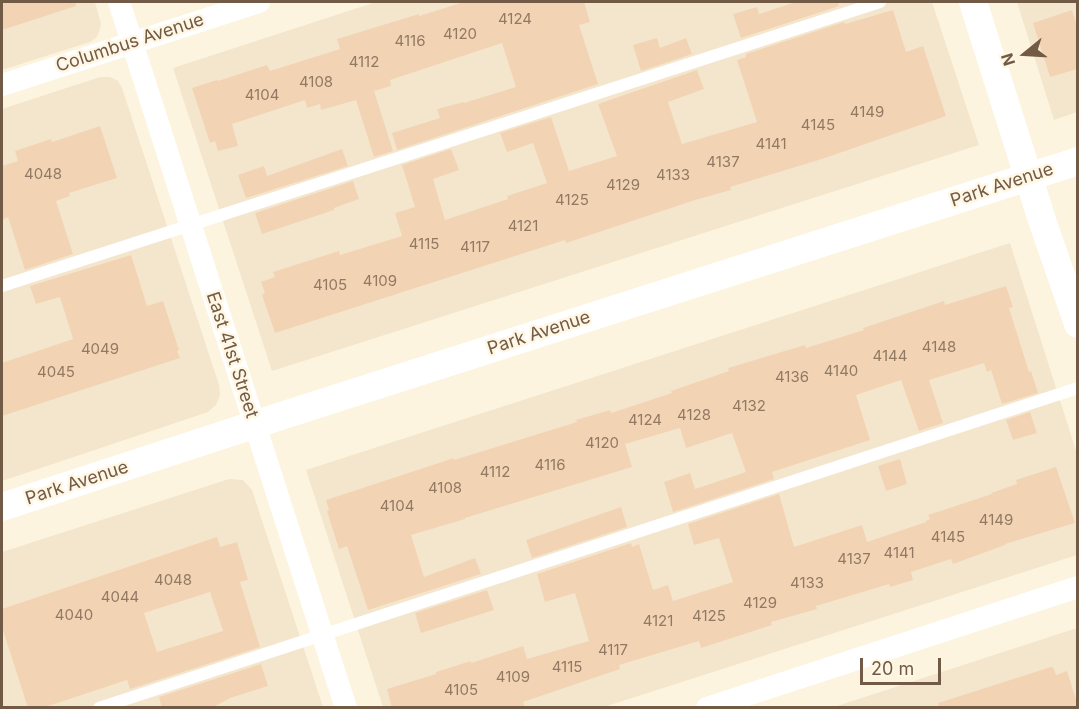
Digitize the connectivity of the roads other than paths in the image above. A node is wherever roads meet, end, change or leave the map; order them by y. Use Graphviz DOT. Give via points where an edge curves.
graph roads {
  1 [pos="119,2"];
  2 [pos="259,2"];
  3 [pos="880,2"];
  4 [pos="973,2"];
  5 [pos="132,43"];
  6 [pos="2,85"];
  7 [pos="1077,161"];
  8 [pos="1028,176"];
  9 [pos="190,224"];
  10 [pos="2,286"];
  11 [pos="1077,324"];
  12 [pos="1077,388"];
  13 [pos="254,425"];
  14 [pos="2,507"];
  15 [pos="1077,586"];
  16 [pos="322,634"];
  17 [pos="99,708"];
  18 [pos="346,708"];
  19 [pos="707,708"];
  1 -- 5 [label="street, East 41st Street"];
  2 -- 5 [label="street, Columbus Avenue"];
  3 -- 9 [label="lane"];
  4 -- 8 [label="street"];
  5 -- 6 [label="street, Columbus Avenue"];
  5 -- 9 [label="street, East 41st Street"];
  7 -- 8 [label="street, Park Avenue"];
  8 -- 11 [label="street"];
  8 -- 13 [label="street, Park Avenue"];
  9 -- 10 [label="lane"];
  9 -- 13 [label="street, East 41st Street"];
  12 -- 16 [label="lane"];
  13 -- 14 [label="street, Park Avenue"];
  13 -- 16 [label="street, East 41st Street"];
  15 -- 19 [label="street"];
  16 -- 17 [label="lane"];
  16 -- 18 [label="street, East 41st Street"];
}
